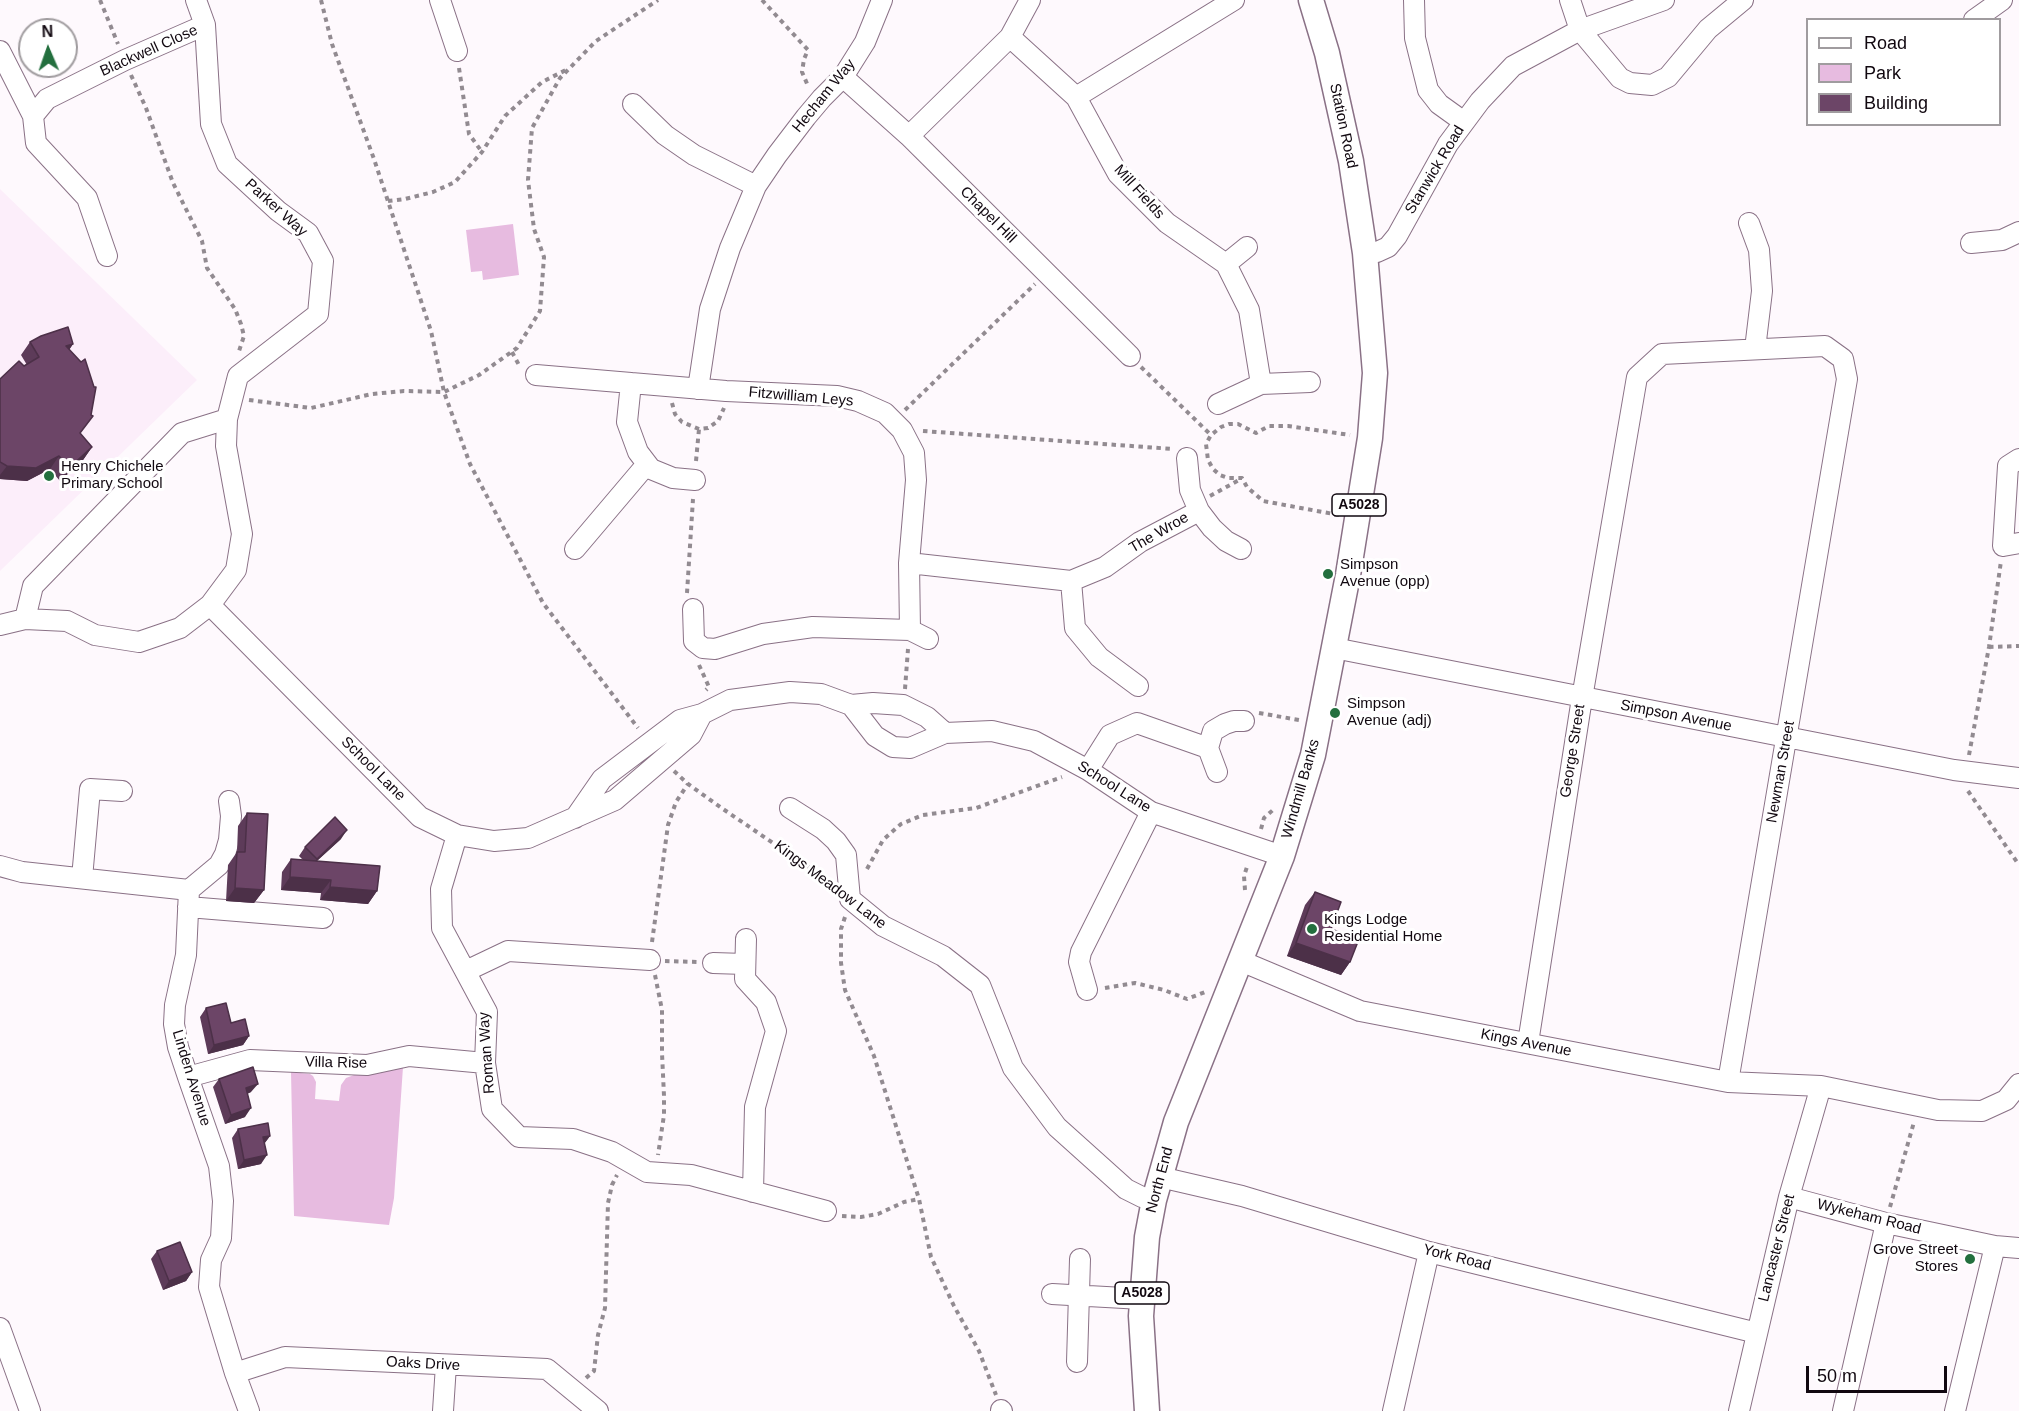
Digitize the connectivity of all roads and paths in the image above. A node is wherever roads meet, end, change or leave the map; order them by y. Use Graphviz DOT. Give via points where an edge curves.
graph roads {
  1 [pos="100,0"];
  2 [pos="196,0"];
  3 [pos="321,0"];
  4 [pos="440,0"];
  5 [pos="658,0"];
  6 [pos="762,0"];
  7 [pos="882,0"];
  8 [pos="1030,0"];
  9 [pos="1234,0"];
  10 [pos="1311,0"];
  11 [pos="1414,0"];
  12 [pos="1570,0"];
  13 [pos="1664,0"];
  14 [pos="1743,0"];
  15 [pos="2002,0"];
  16 [pos="1977,18"];
  17 [pos="206,25"];
  18 [pos="1580,30"];
  19 [pos="1010,37"];
  20 [pos="0,51"];
  21 [pos="457,51"];
  22 [pos="121,52"];
  23 [pos="569,68"];
  24 [pos="129,69"];
  25 [pos="843,77"];
  26 [pos="1076,97"];
  27 [pos="822,98"];
  28 [pos="633,104"];
  29 [pos="33,116"];
  30 [pos="1464,122"];
  31 [pos="909,136"];
  32 [pos="482,152"];
  33 [pos="756,186"];
  34 [pos="388,201"];
  35 [pos="1749,223"];
  36 [pos="2019,232"];
  37 [pos="1971,243"];
  38 [pos="1247,247"];
  39 [pos="1365,254"];
  40 [pos="107,256"];
  41 [pos="1226,264"];
  42 [pos="1046,273"];
  43 [pos="1755,349"];
  44 [pos="239,351"];
  45 [pos="1130,356"];
  46 [pos="536,375"];
  47 [pos="631,382"];
  48 [pos="1310,382"];
  49 [pos="1261,384"];
  50 [pos="671,387"];
  51 [pos="698,389"];
  52 [pos="726,391"];
  53 [pos="444,392"];
  54 [pos="240,398"];
  55 [pos="1218,404"];
  56 [pos="227,419"];
  57 [pos="898,426"];
  58 [pos="699,429"];
  59 [pos="1211,435"];
  60 [pos="1370,438"];
  61 [pos="1206,451"];
  62 [pos="1186,453"];
  63 [pos="2019,459"];
  64 [pos="647,464"];
  65 [pos="1242,478"];
  66 [pos="695,480"];
  67 [pos="1198,507"];
  68 [pos="1357,519"];
  69 [pos="2011,544"];
  70 [pos="575,549"];
  71 [pos="1241,549"];
  72 [pos="909,563"];
  73 [pos="1071,581"];
  74 [pos="210,605"];
  75 [pos="693,609"];
  76 [pos="25,619"];
  77 [pos="0,625"];
  78 [pos="910,630"];
  79 [pos="928,639"];
  80 [pos="694,641"];
  81 [pos="2019,646"];
  82 [pos="1989,647"];
  83 [pos="1334,648"];
  84 [pos="1138,686"];
  85 [pos="700,694"];
  86 [pos="1582,698"];
  87 [pos="851,705"];
  88 [pos="903,705"];
  89 [pos="1244,721"];
  90 [pos="1299,721"];
  91 [pos="945,733"];
  92 [pos="643,736"];
  93 [pos="1786,738"];
  94 [pos="1208,748"];
  95 [pos="669,766"];
  96 [pos="1080,766"];
  97 [pos="1218,772"];
  98 [pos="1966,772"];
  99 [pos="2019,778"];
  100 [pos="688,784"];
  101 [pos="122,791"];
  102 [pos="229,801"];
  103 [pos="790,808"];
  104 [pos="1151,812"];
  105 [pos="457,836"];
  106 [pos="1282,856"];
  107 [pos="2019,865"];
  108 [pos="0,866"];
  109 [pos="867,870"];
  110 [pos="82,878"];
  111 [pos="189,898"];
  112 [pos="850,899"];
  113 [pos="323,918"];
  114 [pos="746,939"];
  115 [pos="650,960"];
  116 [pos="1241,961"];
  117 [pos="714,963"];
  118 [pos="745,964"];
  119 [pos="466,971"];
  120 [pos="1087,990"];
  121 [pos="1208,991"];
  122 [pos="1528,1043"];
  123 [pos="485,1063"];
  124 [pos="188,1077"];
  125 [pos="1728,1082"];
  126 [pos="2019,1084"];
  127 [pos="1821,1086"];
  128 [pos="1918,1106"];
  129 [pos="626,1161"];
  130 [pos="654,1172"];
  131 [pos="1160,1177"];
  132 [pos="753,1192"];
  133 [pos="1789,1197"];
  134 [pos="919,1199"];
  135 [pos="1154,1200"];
  136 [pos="826,1211"];
  137 [pos="1886,1223"];
  138 [pos="1995,1246"];
  139 [pos="2019,1248"];
  140 [pos="1430,1252"];
  141 [pos="1080,1259"];
  142 [pos="1052,1294"];
  143 [pos="1079,1294"];
  144 [pos="1142,1299"];
  145 [pos="0,1328"];
  146 [pos="1757,1332"];
  147 [pos="1077,1362"];
  148 [pos="446,1365"];
  149 [pos="235,1373"];
  150 [pos="572,1390"];
  151 [pos="30,1411"];
  152 [pos="249,1411"];
  153 [pos="443,1411"];
  154 [pos="598,1411"];
  155 [pos="1001,1411"];
  156 [pos="1147,1411"];
  157 [pos="1393,1411"];
  158 [pos="1739,1411"];
  159 [pos="1843,1411"];
  160 [pos="1955,1411"];
  1 -- 22 [label="path"];
  2 -- 17 [label="street, Parker Way"];
  3 -- 34 [label="path" via="332,44"];
  4 -- 21 [label="street"];
  5 -- 23 [label="path" via="596,41"];
  6 -- 27 [label="path" via="808,50 802,72 813,93"];
  7 -- 25 [label="street, Hecham Way" via="865,42"];
  8 -- 19 [label="street"];
  9 -- 26 [label="street"];
  10 -- 39 [label="main road, Station Road / A5028" via="1351,161"];
  11 -- 30 [label="street" via="1415,38 1428,90 1439,104"];
  12 -- 18 [label="street"];
  13 -- 18 [label="street, Stanwick Road"];
  14 -- 18 [label="street" via="1708,29 1668,77 1652,86 1620,78"];
  15 -- 16 [label="street"];
  17 -- 29 [label="street, Blackwell Close" via="47,99"];
  17 -- 56 [label="street, Parker Way" via="211,124 227,164 308,233 323,261 318,314 238,376"];
  18 -- 30 [label="street, Stanwick Road" via="1512,66"];
  19 -- 26 [label="street, Mill Fields"];
  19 -- 31 [label="street"];
  20 -- 29 [label="street"];
  21 -- 32 [label="path" via="469,134"];
  23 -- 32 [label="path" via="542,82 505,116"];
  23 -- 53 [label="path" via="532,128 528,180 534,229 544,257 540,311 517,348 479,375"];
  24 -- 44 [label="path" via="173,183 202,241 207,268 241,324 244,336"];
  25 -- 27 [label="street, Hecham Way"];
  25 -- 31 [label="street, Chapel Hill"];
  26 -- 41 [label="street, Mill Fields" via="1118,174 1167,223"];
  27 -- 33 [label="street, Hecham Way"];
  28 -- 33 [label="street" via="684,148"];
  29 -- 40 [label="street" via="36,143 87,198"];
  30 -- 39 [label="street, Stanwick Road" via="1434,167 1397,236 1388,247"];
  31 -- 42 [label="street, Chapel Hill"];
  32 -- 34 [label="path" via="455,182 433,192"];
  33 -- 51 [label="street, Hecham Way" via="729,248 710,309"];
  34 -- 53 [label="path" via="431,331"];
  35 -- 43 [label="street" via="1759,250 1762,291"];
  36 -- 37 [label="street" via="2002,240"];
  38 -- 41 [label="street"];
  39 -- 60 [label="main road, Windmill Banks / A5028" via="1375,373"];
  41 -- 49 [label="street, Mill Fields" via="1250,310"];
  42 -- 45 [label="street, Chapel Hill"];
  42 -- 57 [label="path"];
  43 -- 86 [label="street, George Street" via="1662,354 1637,377"];
  43 -- 93 [label="street, Newman Street" via="1825,346 1843,358 1847,379"];
  45 -- 59 [label="path"];
  46 -- 47 [label="street, Fitzwilliam Leys"];
  47 -- 50 [label="street, Fitzwilliam Leys"];
  47 -- 64 [label="street" via="627,422"];
  48 -- 49 [label="street"];
  49 -- 55 [label="street"];
  50 -- 51 [label="street, Fitzwilliam Leys"];
  50 -- 58 [label="path" via="675,414 682,422"];
  51 -- 52 [label="street, Fitzwilliam Leys"];
  52 -- 57 [label="street, Fitzwilliam Leys" via="837,396 875,407"];
  52 -- 58 [label="path" via="718,421"];
  53 -- 54 [label="path" via="372,394 311,408"];
  53 -- 92 [label="path" via="470,464 543,603"];
  56 -- 74 [label="street" via="226,446 242,534 236,570"];
  56 -- 76 [label="street" via="182,433 33,586"];
  57 -- 62 [label="path"];
  57 -- 72 [label="street" via="915,453"];
  58 -- 66 [label="path"];
  59 -- 60 [label="path" via="1221,427 1238,424 1256,433 1269,426 1288,426"];
  59 -- 61 [label="path"];
  60 -- 68 [label="main road, Windmill Banks / A5028"];
  61 -- 62 [label="path"];
  61 -- 65 [label="path" via="1213,470 1220,476"];
  62 -- 67 [label="street, The Wroe" via="1190,490"];
  63 -- 69 [label="street" via="2008,466"];
  64 -- 66 [label="street" via="673,478"];
  64 -- 70 [label="street"];
  65 -- 67 [label="path"];
  65 -- 68 [label="path" via="1247,488 1263,501"];
  66 -- 75 [label="path" via="687,595"];
  67 -- 71 [label="street" via="1212,528"];
  67 -- 73 [label="street, The Wroe" via="1105,567"];
  68 -- 83 [label="main road, Windmill Banks / A5028"];
  69 -- 82 [label="path"];
  72 -- 73 [label="street, The Wroe"];
  72 -- 78 [label="street"];
  73 -- 84 [label="street" via="1075,628 1099,657"];
  74 -- 76 [label="street" via="180,628 139,642 95,635 67,621"];
  74 -- 105 [label="street, School Lane" via="420,817"];
  75 -- 80 [label="street"];
  76 -- 77 [label="street"];
  78 -- 79 [label="street"];
  78 -- 80 [label="street" via="813,627 763,634 715,649 703,648"];
  78 -- 88 [label="path"];
  80 -- 85 [label="path" via="690,646 709,687"];
  81 -- 82 [label="path"];
  82 -- 98 [label="path"];
  83 -- 86 [label="street, Simpson Avenue"];
  83 -- 106 [label="main road, Windmill Banks / A5028" via="1312,754"];
  86 -- 93 [label="street, Simpson Avenue"];
  86 -- 122 [label="street, George Street"];
  87 -- 88 [label="street"];
  87 -- 91 [label="street" via="875,736 893,747 910,748"];
  87 -- 105 [label="street, School Lane" via="821,694 790,692 730,700 680,720 602,779 575,818 528,838 494,842"];
  88 -- 91 [label="street" via="927,717"];
  89 -- 90 [label="path" via="1247,711"];
  89 -- 94 [label="street" via="1234,721 1213,731"];
  91 -- 96 [label="street, School Lane" via="992,731 1034,741"];
  93 -- 98 [label="street, Simpson Avenue"];
  93 -- 125 [label="street, Newman Street"];
  94 -- 96 [label="street" via="1137,723 1110,735"];
  94 -- 97 [label="street"];
  95 -- 100 [label="path, Kings Meadow Lane"];
  96 -- 104 [label="street, School Lane"];
  96 -- 109 [label="path" via="1061,779 976,808 923,815 901,824 883,840"];
  98 -- 99 [label="street, Simpson Avenue"];
  98 -- 107 [label="path" via="1964,786"];
  100 -- 112 [label="path, Kings Meadow Lane" via="821,874"];
  100 -- 115 [label="path" via="668,825"];
  101 -- 110 [label="street" via="90,789"];
  102 -- 111 [label="street" via="231,816 225,854"];
  103 -- 112 [label="street" via="823,829 846,855"];
  104 -- 106 [label="street, School Lane"];
  104 -- 120 [label="street" via="1081,952 1079,962"];
  105 -- 119 [label="street, Roman Way" via="441,889 442,928"];
  106 -- 116 [label="main road, Windmill Banks / A5028"];
  108 -- 110 [label="street"];
  110 -- 111 [label="street"];
  111 -- 113 [label="street"];
  111 -- 124 [label="street, Linden Avenue" via="186,955 174,1024"];
  112 -- 134 [label="path" via="841,929 845,990 874,1056"];
  112 -- 135 [label="street, Kings Meadow Lane" via="882,926 943,956 980,985 1013,1068 1057,1127 1126,1189"];
  114 -- 118 [label="street"];
  115 -- 117 [label="path"];
  115 -- 119 [label="street" via="508,951"];
  115 -- 130 [label="path" via="662,1010 664,1096"];
  116 -- 122 [label="street, Kings Avenue" via="1360,1011"];
  116 -- 131 [label="main road, North End / A5028" via="1176,1122"];
  117 -- 118 [label="street"];
  118 -- 132 [label="street" via="745,979 766,1002 776,1031 755,1107"];
  119 -- 123 [label="street, Roman Way" via="487,1012"];
  120 -- 121 [label="path" via="1135,983 1186,999"];
  122 -- 125 [label="street, Kings Avenue"];
  123 -- 124 [label="street, Villa Rise" via="409,1056 367,1065 250,1060"];
  123 -- 129 [label="street, Roman Way" via="492,1109 519,1137 573,1139"];
  124 -- 149 [label="street, Linden Avenue" via="219,1166 223,1201 221,1238 211,1260 209,1287"];
  125 -- 127 [label="street, Kings Avenue"];
  126 -- 128 [label="street, Kings Avenue" via="2006,1100 1982,1110"];
  127 -- 128 [label="street, Kings Avenue"];
  127 -- 133 [label="street, Lancaster Street"];
  128 -- 137 [label="path"];
  129 -- 130 [label="street, Roman Way"];
  129 -- 150 [label="path" via="612,1185 608,1203 605,1308 594,1371"];
  130 -- 132 [label="street, Roman Way" via="691,1175"];
  131 -- 135 [label="main road, North End / A5028"];
  131 -- 140 [label="street, York Road" via="1242,1196"];
  132 -- 136 [label="street, Roman Way"];
  133 -- 137 [label="street, Wykeham Road"];
  133 -- 146 [label="street, Lancaster Street"];
  134 -- 136 [label="path" via="861,1217"];
  134 -- 155 [label="path" via="931,1257 979,1351"];
  135 -- 144 [label="main road, North End / A5028"];
  137 -- 138 [label="street, Wykeham Road"];
  137 -- 159 [label="street"];
  138 -- 139 [label="street, Wykeham Road"];
  138 -- 160 [label="street"];
  140 -- 146 [label="street, York Road"];
  140 -- 157 [label="street"];
  141 -- 143 [label="street"];
  142 -- 143 [label="street"];
  143 -- 144 [label="street"];
  143 -- 147 [label="street"];
  144 -- 156 [label="main road, North End / A5028"];
  145 -- 151 [label="street"];
  146 -- 158 [label="street, Lancaster Street"];
  148 -- 149 [label="street, Oaks Drive" via="285,1357"];
  148 -- 150 [label="street, Oaks Drive" via="547,1369"];
  148 -- 153 [label="street"];
  149 -- 152 [label="street, Linden Avenue"];
  150 -- 154 [label="street, Oaks Drive"];
}
